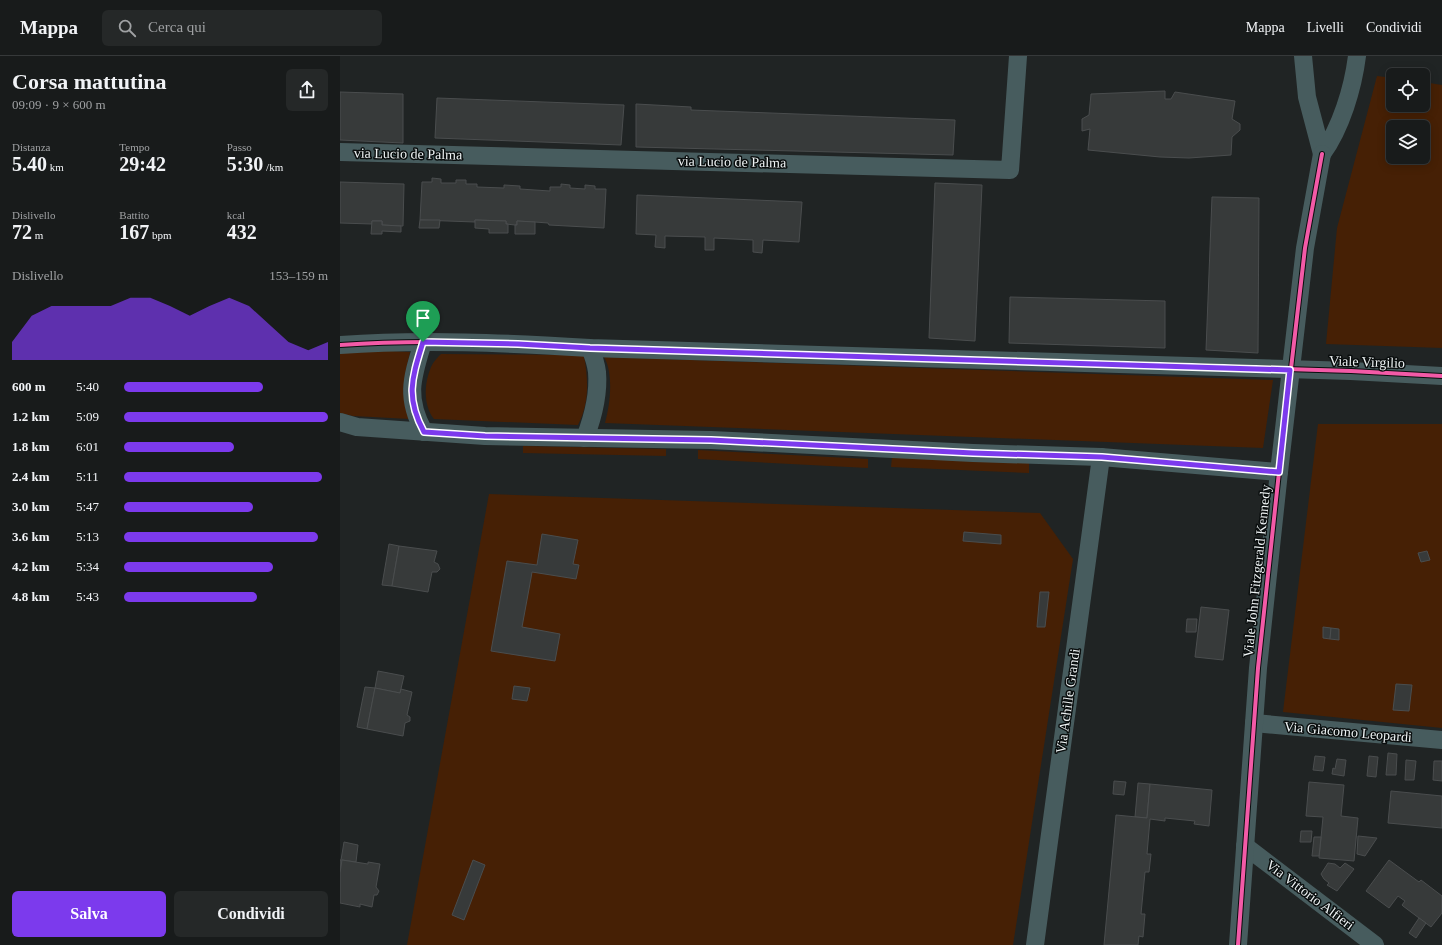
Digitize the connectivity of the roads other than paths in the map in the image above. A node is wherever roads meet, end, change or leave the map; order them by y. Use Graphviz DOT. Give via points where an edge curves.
graph roads {
  1 [pos="1018,56"];
  2 [pos="1303,56"];
  3 [pos="1357,56"];
  4 [pos="340,152"];
  5 [pos="1322,154"];
  6 [pos="423,342"];
  7 [pos="340,346"];
  8 [pos="590,348"];
  9 [pos="1290,370"];
  10 [pos="1442,376"];
  11 [pos="340,422"];
  12 [pos="424,432"];
  13 [pos="585,438"];
  14 [pos="1102,457"];
  15 [pos="1279,472"];
  16 [pos="1254,723"];
  17 [pos="1442,740"];
  18 [pos="1245,846"];
  19 [pos="1035,945"];
  20 [pos="1238,945"];
  21 [pos="1375,945"];
  1 -- 4 [label="street, via Lucio de Palma" via="1010,170"];
  2 -- 5 [label="street" via="1307,97"];
  3 -- 5 [label="street" via="1354,76 1342,113"];
  5 -- 9 [label="street, Viale John Fitzgerald Kennedy" via="1305,248"];
  6 -- 7 [label="street, Viale Virgilio"];
  6 -- 8 [label="street, Viale Virgilio"];
  6 -- 12 [label="street" via="413,375 412,398 416,418"];
  8 -- 9 [label="street, Viale Virgilio"];
  8 -- 13 [label="street" via="597,371 597,394"];
  9 -- 10 [label="street, Viale Virgilio"];
  9 -- 15 [label="street, Viale John Fitzgerald Kennedy"];
  11 -- 12 [label="street" via="357,427"];
  12 -- 13 [label="street"];
  13 -- 14 [label="street" via="711,440"];
  14 -- 15 [label="street"];
  14 -- 19 [label="street, Via Achille Grandi"];
  15 -- 16 [label="street, Viale John Fitzgerald Kennedy"];
  16 -- 17 [label="street, Via Giacomo Leopardi"];
  16 -- 18 [label="street, Viale John Fitzgerald Kennedy"];
  18 -- 20 [label="street, Viale John Fitzgerald Kennedy"];
  18 -- 21 [label="street, Via Vittorio Alfieri"];
}
